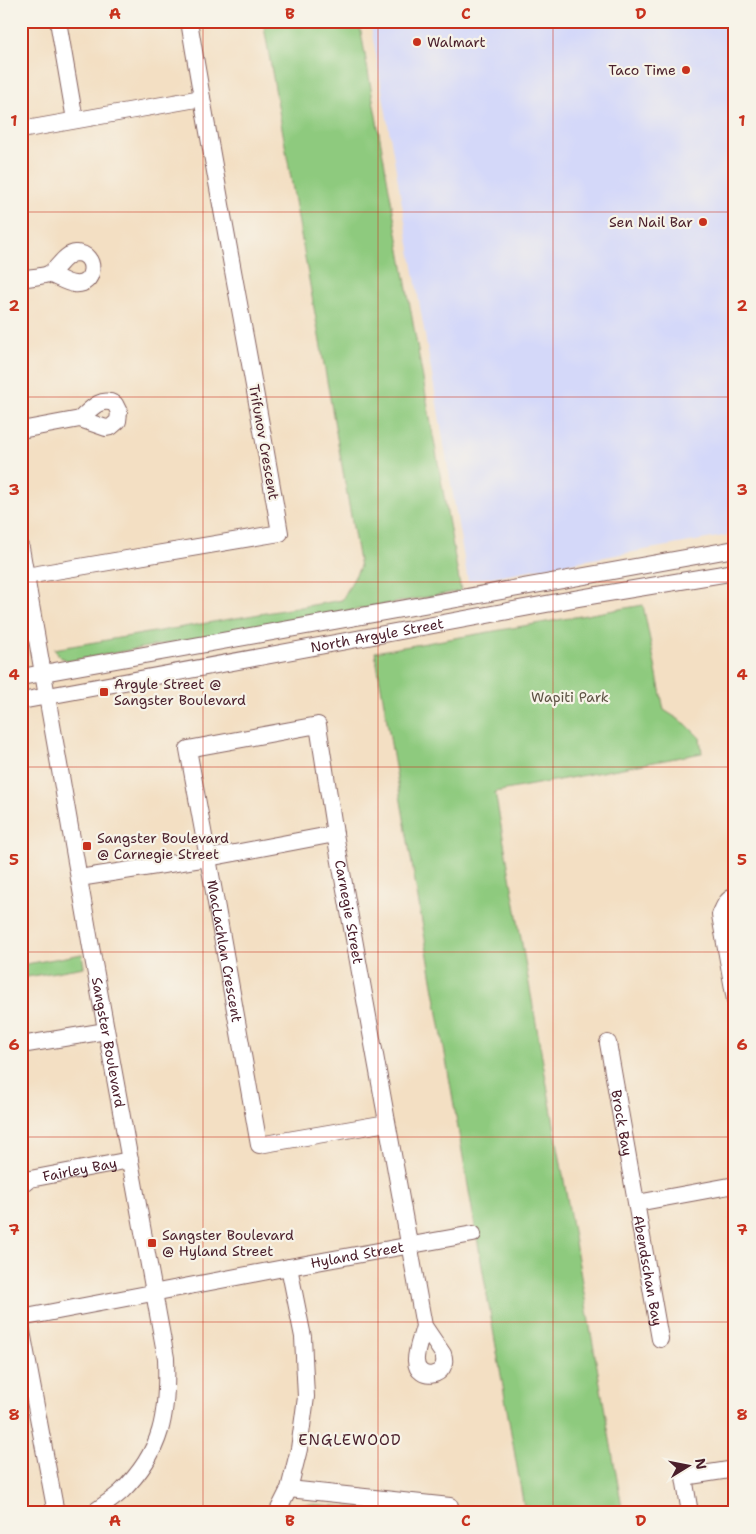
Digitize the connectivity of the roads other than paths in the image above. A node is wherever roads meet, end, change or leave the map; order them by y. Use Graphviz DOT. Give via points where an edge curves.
graph roads {
  1 [pos="58,21"];
  2 [pos="189,21"];
  3 [pos="202,98"];
  4 [pos="75,120"];
  5 [pos="21,130"];
  6 [pos="49,274"];
  7 [pos="21,279"];
  8 [pos="80,419"];
  9 [pos="21,430"];
  10 [pos="21,548"];
  11 [pos="735,549"];
  12 [pos="735,572"];
  13 [pos="26,576"];
  14 [pos="42,672"];
  15 [pos="21,677"];
  16 [pos="46,696"];
  17 [pos="21,701"];
  18 [pos="335,834"];
  19 [pos="208,858"];
  20 [pos="79,878"];
  21 [pos="735,896"];
  22 [pos="735,1000"];
  23 [pos="106,1031"];
  24 [pos="608,1043"];
  25 [pos="21,1045"];
  26 [pos="387,1123"];
  27 [pos="130,1160"];
  28 [pos="24,1180"];
  29 [pos="735,1185"];
  30 [pos="636,1203"];
  31 [pos="473,1234"];
  32 [pos="410,1246"];
  33 [pos="289,1267"];
  34 [pos="154,1294"];
  35 [pos="21,1318"];
  36 [pos="21,1326"];
  37 [pos="424,1326"];
  38 [pos="660,1339"];
  39 [pos="735,1469"];
  40 [pos="289,1489"];
  41 [pos="56,1513"];
  42 [pos="93,1513"];
  43 [pos="277,1513"];
  44 [pos="451,1513"];
  45 [pos="690,1513"];
  1 -- 4 [label="street"];
  2 -- 3 [label="street, Trifunov Crescent"];
  3 -- 4 [label="street"];
  3 -- 13 [label="street, Trifunov Crescent" via="280,533"];
  4 -- 5 [label="street"];
  6 -- 7 [label="street"];
  8 -- 9 [label="street"];
  10 -- 13 [label="street, Sangster Boulevard"];
  11 -- 14 [label="street, North Argyle Street"];
  12 -- 16 [label="street, North Argyle Street"];
  13 -- 14 [label="street, Sangster Boulevard"];
  14 -- 15 [label="street, North Argyle Street"];
  14 -- 16 [label="street, Sangster Boulevard"];
  16 -- 17 [label="street, North Argyle Street"];
  16 -- 20 [label="street, Sangster Boulevard"];
  18 -- 19 [label="street"];
  18 -- 19 [label="street, MacLachlan Crescent" via="318,725 188,750"];
  18 -- 26 [label="street, Carnegie Street"];
  19 -- 20 [label="street"];
  19 -- 26 [label="street, MacLachlan Crescent" via="259,1145"];
  20 -- 23 [label="street, Sangster Boulevard"];
  21 -- 22 [label="street" via="726,902 720,915"];
  23 -- 25 [label="street"];
  23 -- 27 [label="street, Sangster Boulevard"];
  24 -- 30 [label="street, Brock Bay"];
  26 -- 32 [label="street, Carnegie Street"];
  27 -- 28 [label="street, Fairley Bay"];
  27 -- 34 [label="street, Sangster Boulevard"];
  29 -- 30 [label="street"];
  30 -- 38 [label="street, Abendschan Bay"];
  31 -- 32 [label="street, Hyland Street"];
  32 -- 33 [label="street, Hyland Street"];
  32 -- 37 [label="street, Carnegie Street"];
  33 -- 34 [label="street, Hyland Street"];
  33 -- 40 [label="street" via="303,1337 306,1397 299,1449"];
  34 -- 35 [label="street, Hyland Street"];
  34 -- 42 [label="street, Sangster Boulevard" via="166,1358 164,1419 154,1449 142,1468 120,1492"];
  36 -- 41 [label="street"];
  39 -- 45 [label="street" via="684,1478"];
  40 -- 43 [label="street"];
  40 -- 44 [label="street" via="450,1506"];
}
